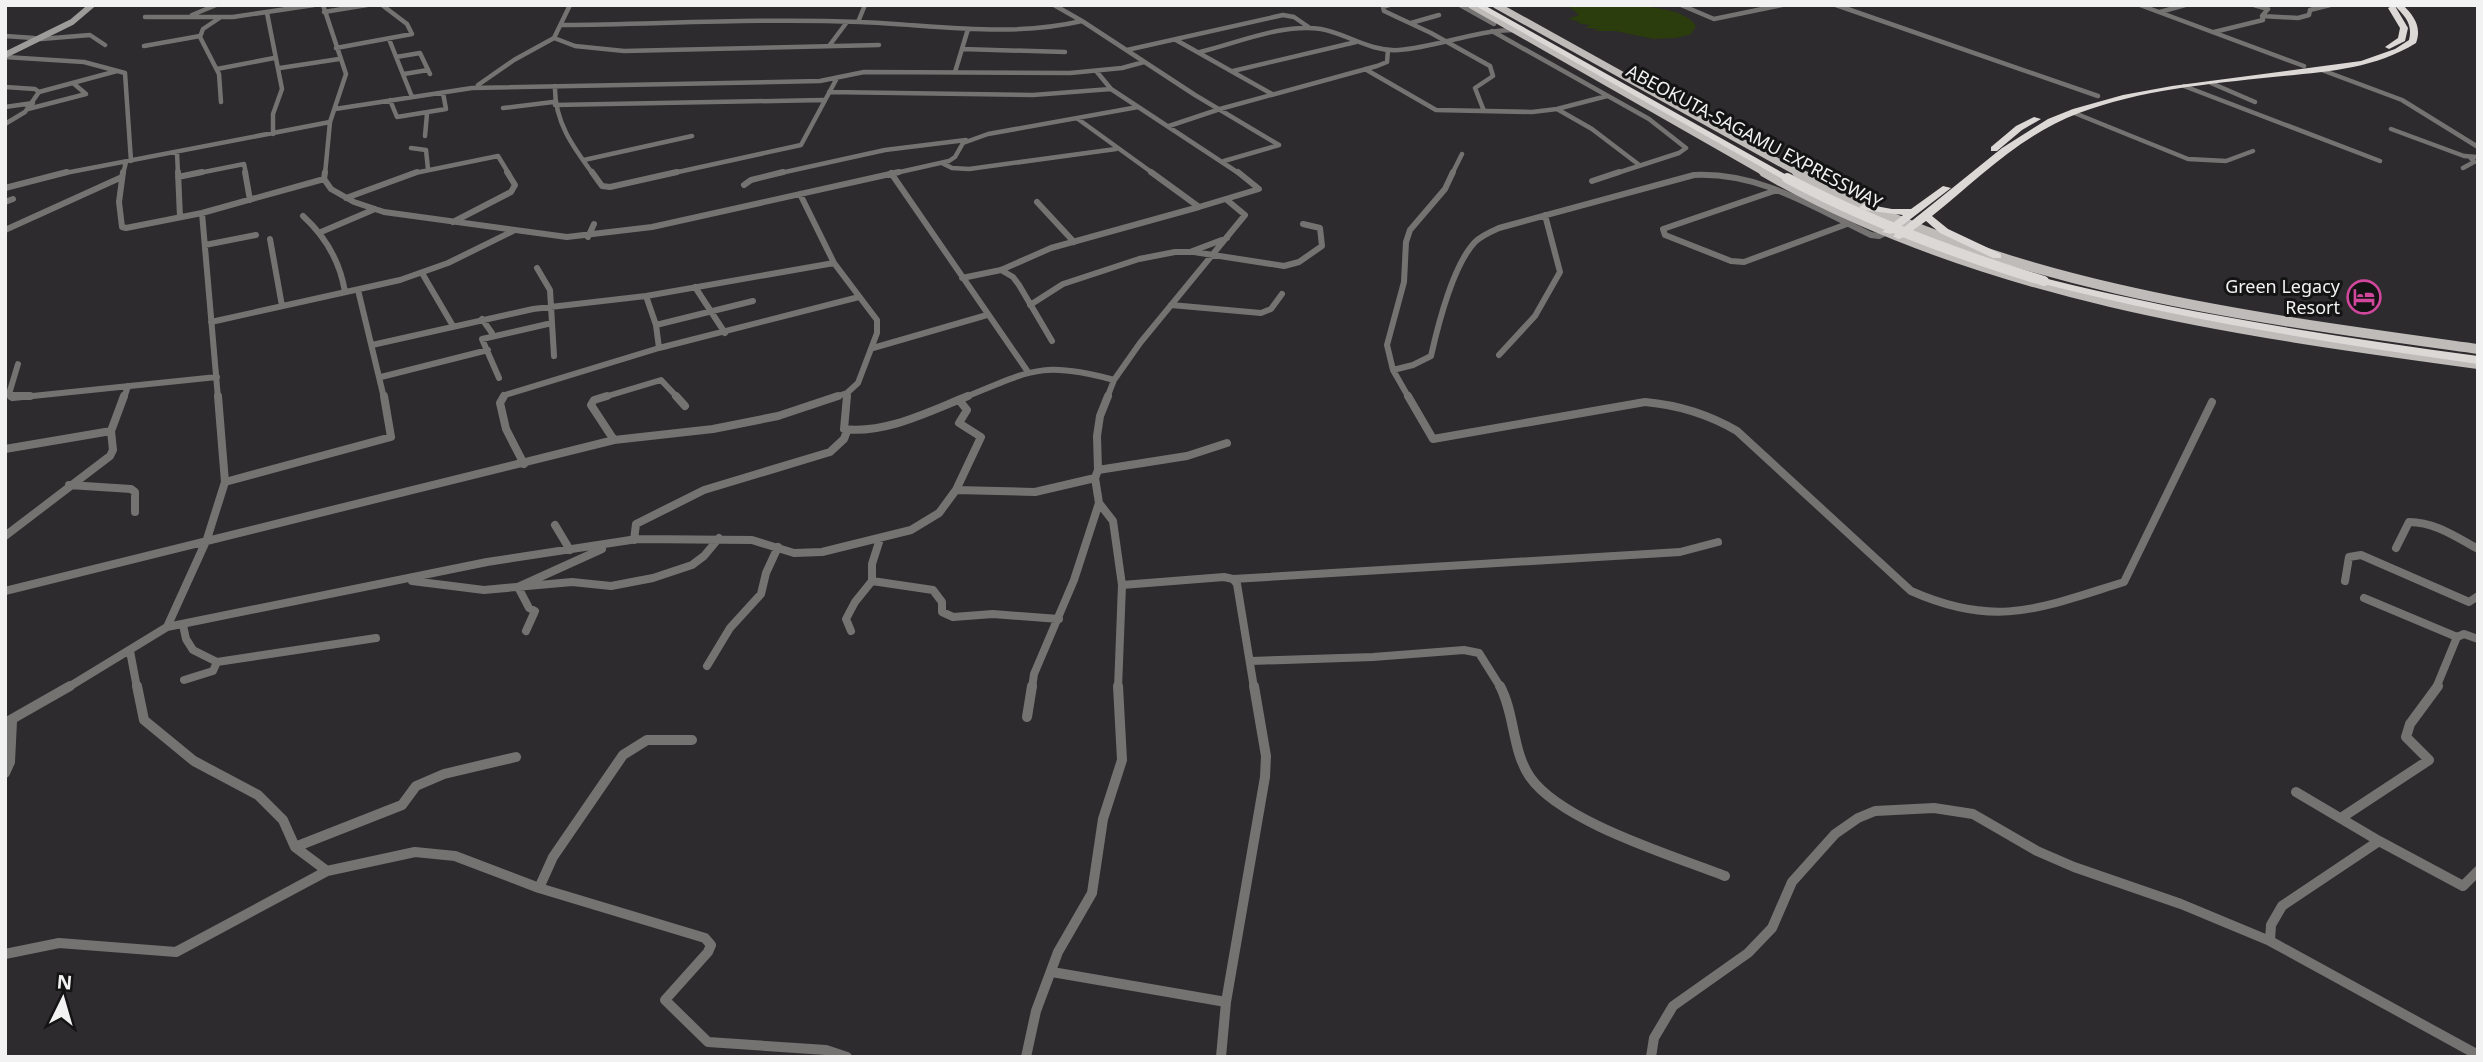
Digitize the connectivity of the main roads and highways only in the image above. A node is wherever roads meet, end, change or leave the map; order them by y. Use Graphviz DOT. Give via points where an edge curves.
graph roads {
  1 [pos="85,5"];
  2 [pos="92,5"];
  3 [pos="1471,5"];
  4 [pos="1478,5"];
  5 [pos="1486,5"];
  6 [pos="1496,5"];
  7 [pos="2389,5"];
  8 [pos="2398,5"];
  9 [pos="38,38"];
  10 [pos="5,54"];
  11 [pos="1628,86"];
  12 [pos="2050,112"];
  13 [pos="2067,114"];
  14 [pos="1864,207"];
  15 [pos="1922,215"];
  16 [pos="1907,225"];
  17 [pos="1887,232"];
  18 [pos="1898,236"];
  19 [pos="1997,256"];
  20 [pos="2046,279"];
  21 [pos="2478,352"];
  22 [pos="2478,362"];
  1 -- 9 [label="main road"];
  2 -- 9 [label="main road" via="72,22"];
  3 -- 11 [label="main road" via="1497,27 1515,30"];
  4 -- 11 [label="highway, ABEOKUTA-SAGAMU EXPRESSWAY"];
  5 -- 11 [label="highway, ABEOKUTA-SAGAMU EXPRESSWAY"];
  6 -- 11 [label="main road"];
  7 -- 12 [label="highway" via="2404,28 2402,38 2391,47 2304,66 2098,96"];
  8 -- 13 [label="highway" via="2413,23 2416,35 2401,50 2386,56 2183,86 2109,100"];
  9 -- 10 [label="main road"];
  11 -- 14 [label="main road"];
  11 -- 17 [label="main road" via="1812,198"];
  11 -- 20 [label="highway, ABEOKUTA-SAGAMU EXPRESSWAY, bridge" via="1849,211 1973,259"];
  12 -- 13 [label="highway"];
  12 -- 15 [label="highway" via="2019,128"];
  13 -- 15 [label="highway" via="2032,131"];
  14 -- 15 [label="highway"];
  14 -- 16 [label="main road"];
  15 -- 16 [label="highway"];
  15 -- 19 [label="highway"];
  16 -- 17 [label="highway"];
  16 -- 18 [label="highway"];
  16 -- 19 [label="main road"];
  17 -- 18 [label="main road"];
  18 -- 22 [label="main road" via="2041,286 2186,321"];
  19 -- 21 [label="main road" via="2180,303"];
  20 -- 21 [label="highway, ABEOKUTA-SAGAMU EXPRESSWAY" via="2242,320"];
  20 -- 22 [label="highway, ABEOKUTA-SAGAMU EXPRESSWAY" via="2133,304 2227,323"];
}
